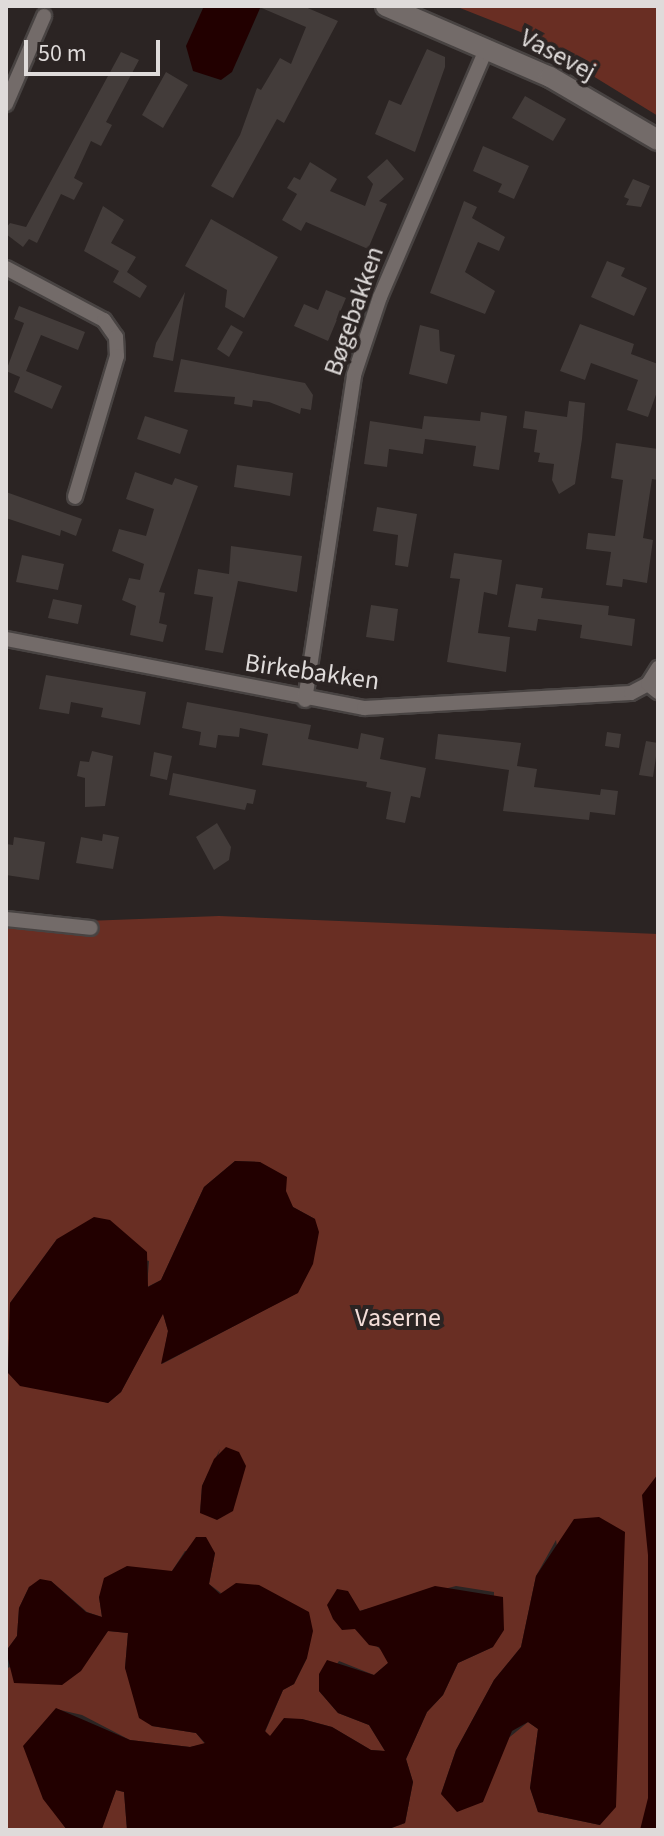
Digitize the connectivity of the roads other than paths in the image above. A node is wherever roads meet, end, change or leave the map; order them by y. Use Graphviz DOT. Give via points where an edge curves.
graph roads {
  1 [pos="386,6"];
  2 [pos="44,16"];
  3 [pos="487,47"];
  4 [pos="6,104"];
  5 [pos="658,140"];
  6 [pos="6,268"];
  7 [pos="75,497"];
  8 [pos="6,639"];
  9 [pos="658,668"];
  10 [pos="653,688"];
  11 [pos="305,700"];
  12 [pos="6,919"];
  13 [pos="91,928"];
  1 -- 3 [label="street, Vasevej"];
  2 -- 4 [label="street"];
  3 -- 5 [label="street, Vasevej"];
  3 -- 11 [label="street, Bøgebakken" via="380,297 354,375"];
  6 -- 7 [label="street" via="104,320 116,337 117,356"];
  8 -- 11 [label="street, Birkebakken"];
  9 -- 10 [label="street"];
  10 -- 11 [label="street, Birkebakken" via="364,708"];
  12 -- 13 [label="street"];
}
